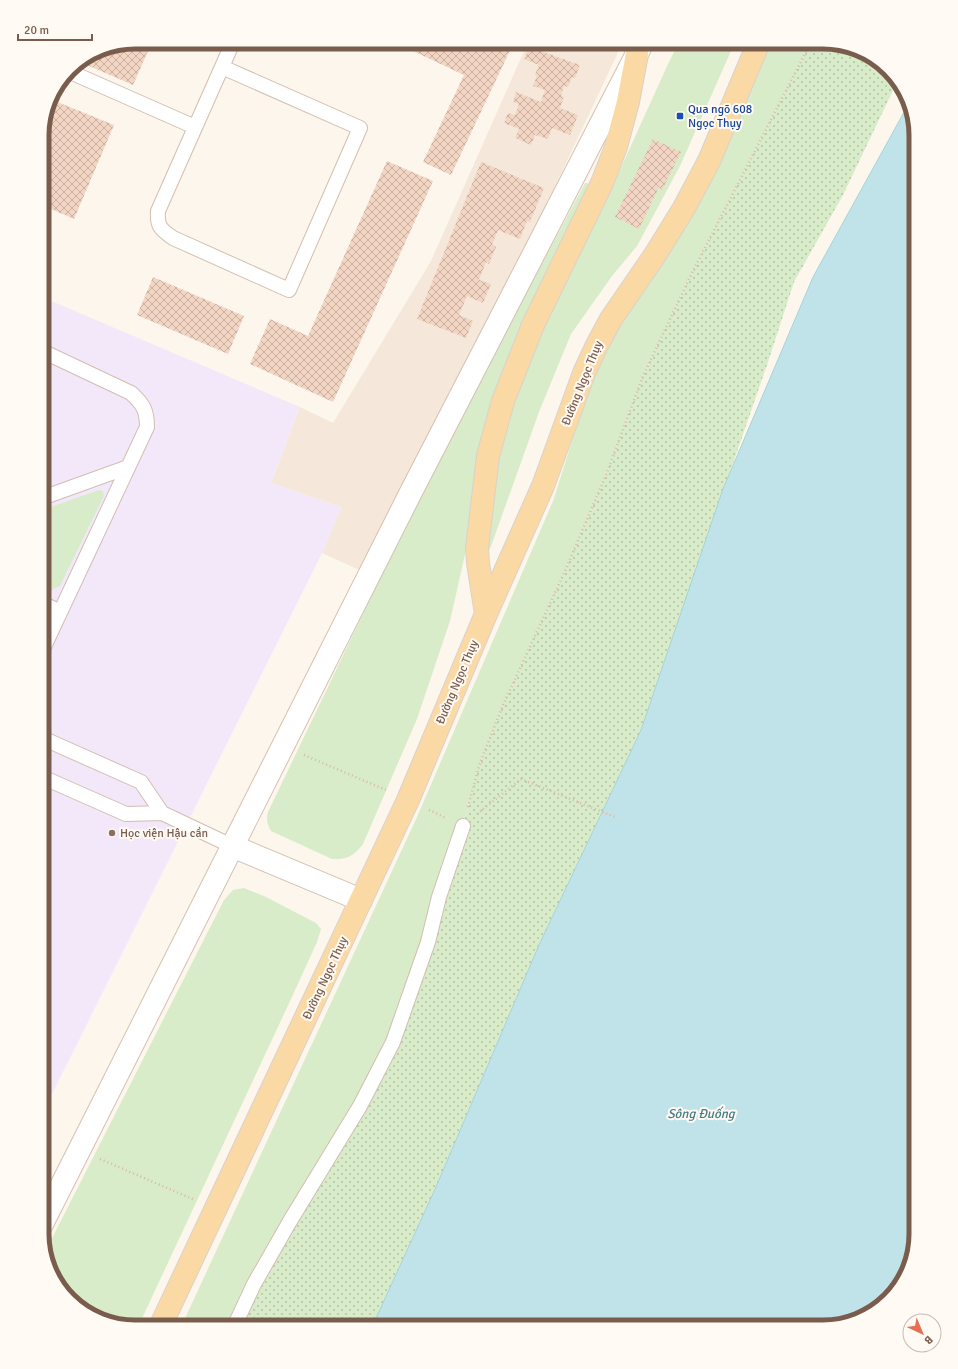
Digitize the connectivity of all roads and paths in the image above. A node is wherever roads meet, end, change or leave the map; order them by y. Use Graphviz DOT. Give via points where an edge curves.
graph roads {
  1 [pos="230,49"];
  2 [pos="639,49"];
  3 [pos="640,49"];
  4 [pos="756,49"];
  5 [pos="807,49"];
  6 [pos="222,67"];
  7 [pos="74,74"];
  8 [pos="195,127"];
  9 [pos="49,354"];
  10 [pos="128,467"];
  11 [pos="49,495"];
  12 [pos="49,606"];
  13 [pos="60,612"];
  14 [pos="486,614"];
  15 [pos="49,636"];
  16 [pos="49,741"];
  17 [pos="283,745"];
  18 [pos="49,780"];
  19 [pos="390,792"];
  20 [pos="424,807"];
  21 [pos="162,813"];
  22 [pos="615,817"];
  23 [pos="462,826"];
  24 [pos="232,846"];
  25 [pos="361,900"];
  26 [pos="80,1149"];
  27 [pos="201,1203"];
  28 [pos="49,1210"];
  29 [pos="163,1320"];
  30 [pos="237,1320"];
  1 -- 6 [label="lane"];
  2 -- 17 [label="street"];
  3 -- 14 [label="main road" via="616,147 602,183 533,325 503,401 490,450 477,548"];
  4 -- 14 [label="main road, Đường Ngọc Thụy" via="709,161 691,195 655,255 611,319 596,347 543,486"];
  5 -- 23 [label="path" via="692,273 643,376 603,483 503,705 479,766"];
  6 -- 8 [label="lane"];
  6 -- 8 [label="lane" via="360,128 289,290 173,238 164,232 157,222 158,211"];
  7 -- 8 [label="lane"];
  9 -- 10 [label="lane" via="131,393 141,402 147,415 147,427"];
  10 -- 11 [label="lane"];
  10 -- 13 [label="lane"];
  12 -- 13 [label="lane"];
  13 -- 15 [label="lane"];
  14 -- 25 [label="main road, Đường Ngọc Thụy" via="408,800"];
  16 -- 21 [label="lane" via="142,782"];
  17 -- 19 [label="path"];
  17 -- 24 [label="street"];
  18 -- 21 [label="lane" via="126,814"];
  20 -- 23 [label="path"];
  21 -- 24 [label="lane"];
  22 -- 23 [label="path" via="521,780"];
  23 -- 30 [label="lane" via="428,942 393,1042 360,1106 254,1284"];
  24 -- 25 [label="street"];
  24 -- 26 [label="street"];
  25 -- 29 [label="main road, Đường Ngọc Thụy"];
  26 -- 27 [label="path"];
  26 -- 28 [label="street"];
}
